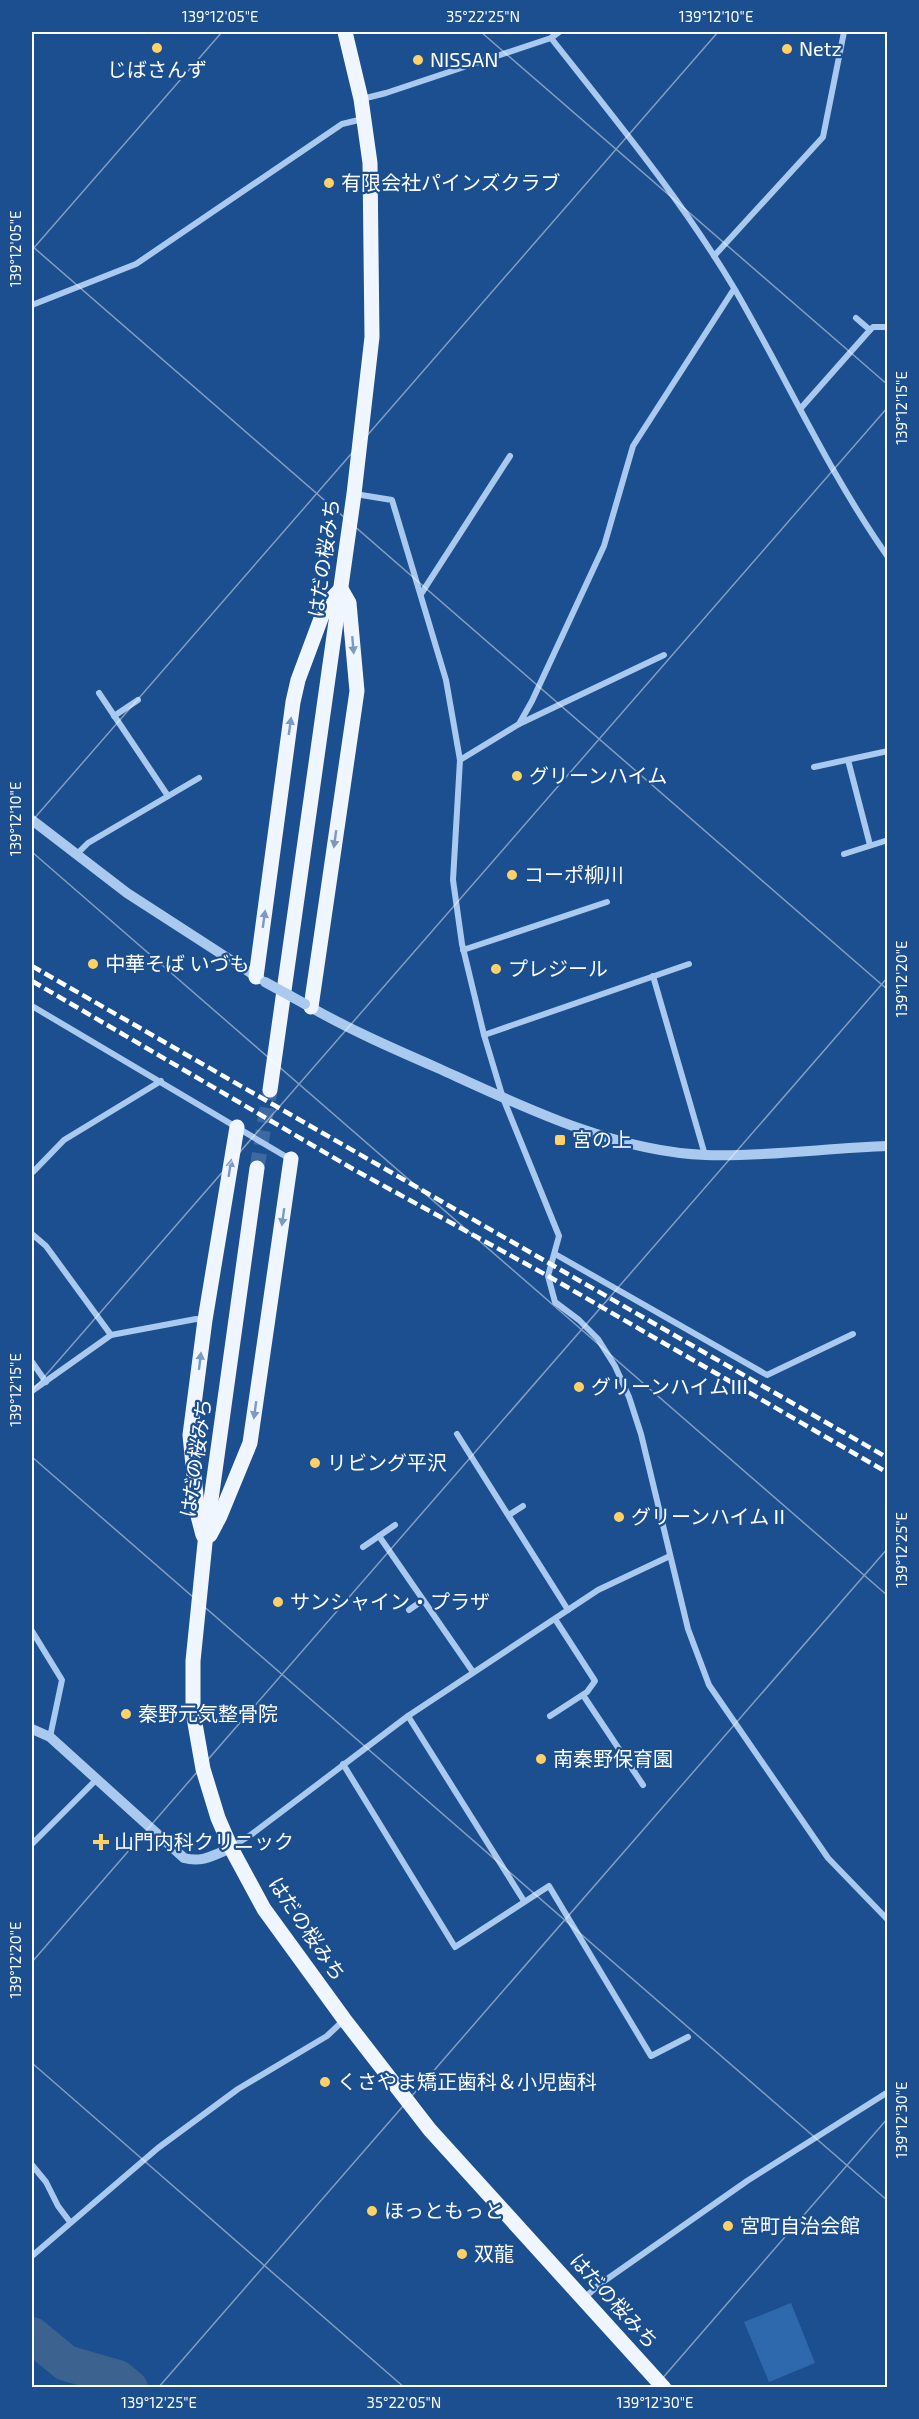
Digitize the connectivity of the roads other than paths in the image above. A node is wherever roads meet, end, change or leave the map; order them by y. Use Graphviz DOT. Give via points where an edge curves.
graph roads {
  1 [pos="345,32"];
  2 [pos="559,32"];
  3 [pos="844,32"];
  4 [pos="551,38"];
  5 [pos="361,99"];
  6 [pos="364,119"];
  7 [pos="714,256"];
  8 [pos="734,289"];
  9 [pos="32,305"];
  10 [pos="855,318"];
  11 [pos="884,327"];
  12 [pos="870,330"];
  13 [pos="801,408"];
  14 [pos="510,456"];
  15 [pos="354,494"];
  16 [pos="888,557"];
  17 [pos="341,589"];
  18 [pos="421,594"];
  19 [pos="664,655"];
  20 [pos="99,693"];
  21 [pos="138,700"];
  22 [pos="114,716"];
  23 [pos="519,724"];
  24 [pos="888,751"];
  25 [pos="460,760"];
  26 [pos="848,760"];
  27 [pos="814,767"];
  28 [pos="199,778"];
  29 [pos="168,796"];
  30 [pos="32,820"];
  31 [pos="888,840"];
  32 [pos="870,845"];
  33 [pos="844,854"];
  34 [pos="76,855"];
  35 [pos="607,902"];
  36 [pos="463,950"];
  37 [pos="689,963"];
  38 [pos="653,976"];
  39 [pos="261,979"];
  40 [pos="308,1005"];
  41 [pos="32,1006"];
  42 [pos="484,1035"];
  43 [pos="161,1081"];
  44 [pos="270,1090"];
  45 [pos="503,1098"];
  46 [pos="237,1127"];
  47 [pos="888,1146"];
  48 [pos="705,1155"];
  49 [pos="291,1159"];
  50 [pos="257,1168"];
  51 [pos="32,1172"];
  52 [pos="32,1234"];
  53 [pos="555,1254"];
  54 [pos="205,1320"];
  55 [pos="853,1334"];
  56 [pos="111,1335"];
  57 [pos="32,1362"];
  58 [pos="46,1382"];
  59 [pos="32,1391"];
  60 [pos="457,1434"];
  61 [pos="523,1506"];
  62 [pos="508,1515"];
  63 [pos="395,1525"];
  64 [pos="379,1536"];
  65 [pos="205,1543"];
  66 [pos="363,1547"];
  67 [pos="670,1556"];
  68 [pos="423,1600"];
  69 [pos="409,1610"];
  70 [pos="568,1610"];
  71 [pos="555,1619"];
  72 [pos="32,1630"];
  73 [pos="474,1672"];
  74 [pos="583,1695"];
  75 [pos="408,1716"];
  76 [pos="550,1716"];
  77 [pos="32,1729"];
  78 [pos="50,1737"];
  79 [pos="647,1760"];
  80 [pos="343,1764"];
  81 [pos="633,1770"];
  82 [pos="96,1780"];
  83 [pos="643,1785"];
  84 [pos="32,1844"];
  85 [pos="231,1848"];
  86 [pos="524,1900"];
  87 [pos="888,1920"];
  88 [pos="344,2019"];
  89 [pos="688,2037"];
  90 [pos="888,2092"];
  91 [pos="32,2165"];
  92 [pos="70,2222"];
  93 [pos="32,2256"];
  94 [pos="583,2299"];
  95 [pos="664,2388"];
  1 -- 5 [label="main road, はだの桜みち"];
  2 -- 4 [label="street"];
  3 -- 7 [label="street" via="823,137"];
  4 -- 5 [label="street"];
  4 -- 7 [label="street" via="645,157"];
  5 -- 6 [label="main road, はだの桜みち"];
  6 -- 9 [label="street" via="342,124 136,264"];
  6 -- 15 [label="main road, はだの桜みち" via="370,163 372,337"];
  7 -- 8 [label="street"];
  8 -- 13 [label="street"];
  8 -- 23 [label="street" via="633,446 604,546"];
  10 -- 12 [label="street"];
  11 -- 12 [label="street"];
  12 -- 13 [label="street"];
  13 -- 16 [label="street" via="859,516"];
  14 -- 18 [label="street"];
  15 -- 17 [label="main road, はだの桜みち"];
  15 -- 18 [label="street" via="392,500"];
  39 -- 17 [label="main road, one-way" via="293,702 326,605"];
  17 -- 40 [label="main road, one-way" via="349,603 357,691"];
  17 -- 44 [label="main road, はだの桜みち"];
  18 -- 25 [label="street" via="446,680"];
  19 -- 23 [label="street"];
  20 -- 22 [label="street"];
  21 -- 22 [label="street"];
  22 -- 29 [label="street"];
  23 -- 25 [label="street"];
  24 -- 26 [label="street"];
  25 -- 36 [label="street" via="453,880"];
  26 -- 27 [label="street"];
  26 -- 32 [label="street"];
  28 -- 29 [label="street"];
  29 -- 34 [label="street" via="88,843"];
  30 -- 34 [label="street"];
  31 -- 32 [label="street"];
  32 -- 33 [label="street"];
  34 -- 39 [label="street" via="127,893"];
  35 -- 36 [label="street"];
  36 -- 42 [label="street"];
  37 -- 38 [label="street"];
  38 -- 42 [label="street"];
  38 -- 48 [label="street"];
  39 -- 40 [label="street, bridge"];
  40 -- 45 [label="street"];
  41 -- 43 [label="street"];
  42 -- 45 [label="street"];
  43 -- 46 [label="street"];
  43 -- 51 [label="street" via="64,1140"];
  45 -- 48 [label="street" via="613,1138"];
  45 -- 53 [label="street" via="559,1236"];
  46 -- 49 [label="street"];
  54 -- 46 [label="main road, one-way"];
  47 -- 48 [label="street"];
  49 -- 65 [label="main road, one-way" via="250,1443"];
  50 -- 65 [label="main road, はだの桜みち"];
  52 -- 56 [label="street" via="46,1246"];
  53 -- 55 [label="street" via="767,1375"];
  53 -- 67 [label="street" via="548,1276 555,1302 598,1339 629,1397"];
  54 -- 56 [label="street"];
  65 -- 54 [label="main road, one-way" via="198,1516 190,1435"];
  56 -- 58 [label="street"];
  57 -- 58 [label="street"];
  58 -- 59 [label="street"];
  60 -- 62 [label="street"];
  61 -- 62 [label="street"];
  62 -- 70 [label="street"];
  63 -- 64 [label="street"];
  64 -- 66 [label="street"];
  64 -- 68 [label="street"];
  65 -- 85 [label="main road, はだの桜みち" via="193,1661 194,1712 203,1769"];
  67 -- 70 [label="street" via="597,1590"];
  67 -- 87 [label="street" via="688,1629 710,1685 828,1858"];
  68 -- 69 [label="street"];
  68 -- 73 [label="street"];
  70 -- 71 [label="street"];
  71 -- 73 [label="street"];
  71 -- 74 [label="street" via="596,1681"];
  72 -- 78 [label="street" via="62,1680"];
  73 -- 75 [label="street"];
  74 -- 76 [label="street"];
  74 -- 81 [label="street"];
  75 -- 80 [label="street"];
  75 -- 86 [label="street"];
  77 -- 78 [label="street"];
  78 -- 82 [label="street"];
  79 -- 81 [label="street"];
  80 -- 85 [label="street"];
  80 -- 86 [label="street" via="455,1947"];
  81 -- 83 [label="street"];
  82 -- 84 [label="street"];
  82 -- 85 [label="street" via="184,1858 205,1859"];
  85 -- 88 [label="main road, はだの桜みち" via="264,1909"];
  86 -- 89 [label="street" via="549,1886 651,2056"];
  88 -- 92 [label="street" via="327,2036 238,2089 158,2148"];
  88 -- 94 [label="main road, はだの桜みち" via="430,2130"];
  90 -- 94 [label="street" via="747,2181"];
  91 -- 92 [label="street"];
  92 -- 93 [label="street"];
  94 -- 95 [label="main road, はだの桜みち"];
}
